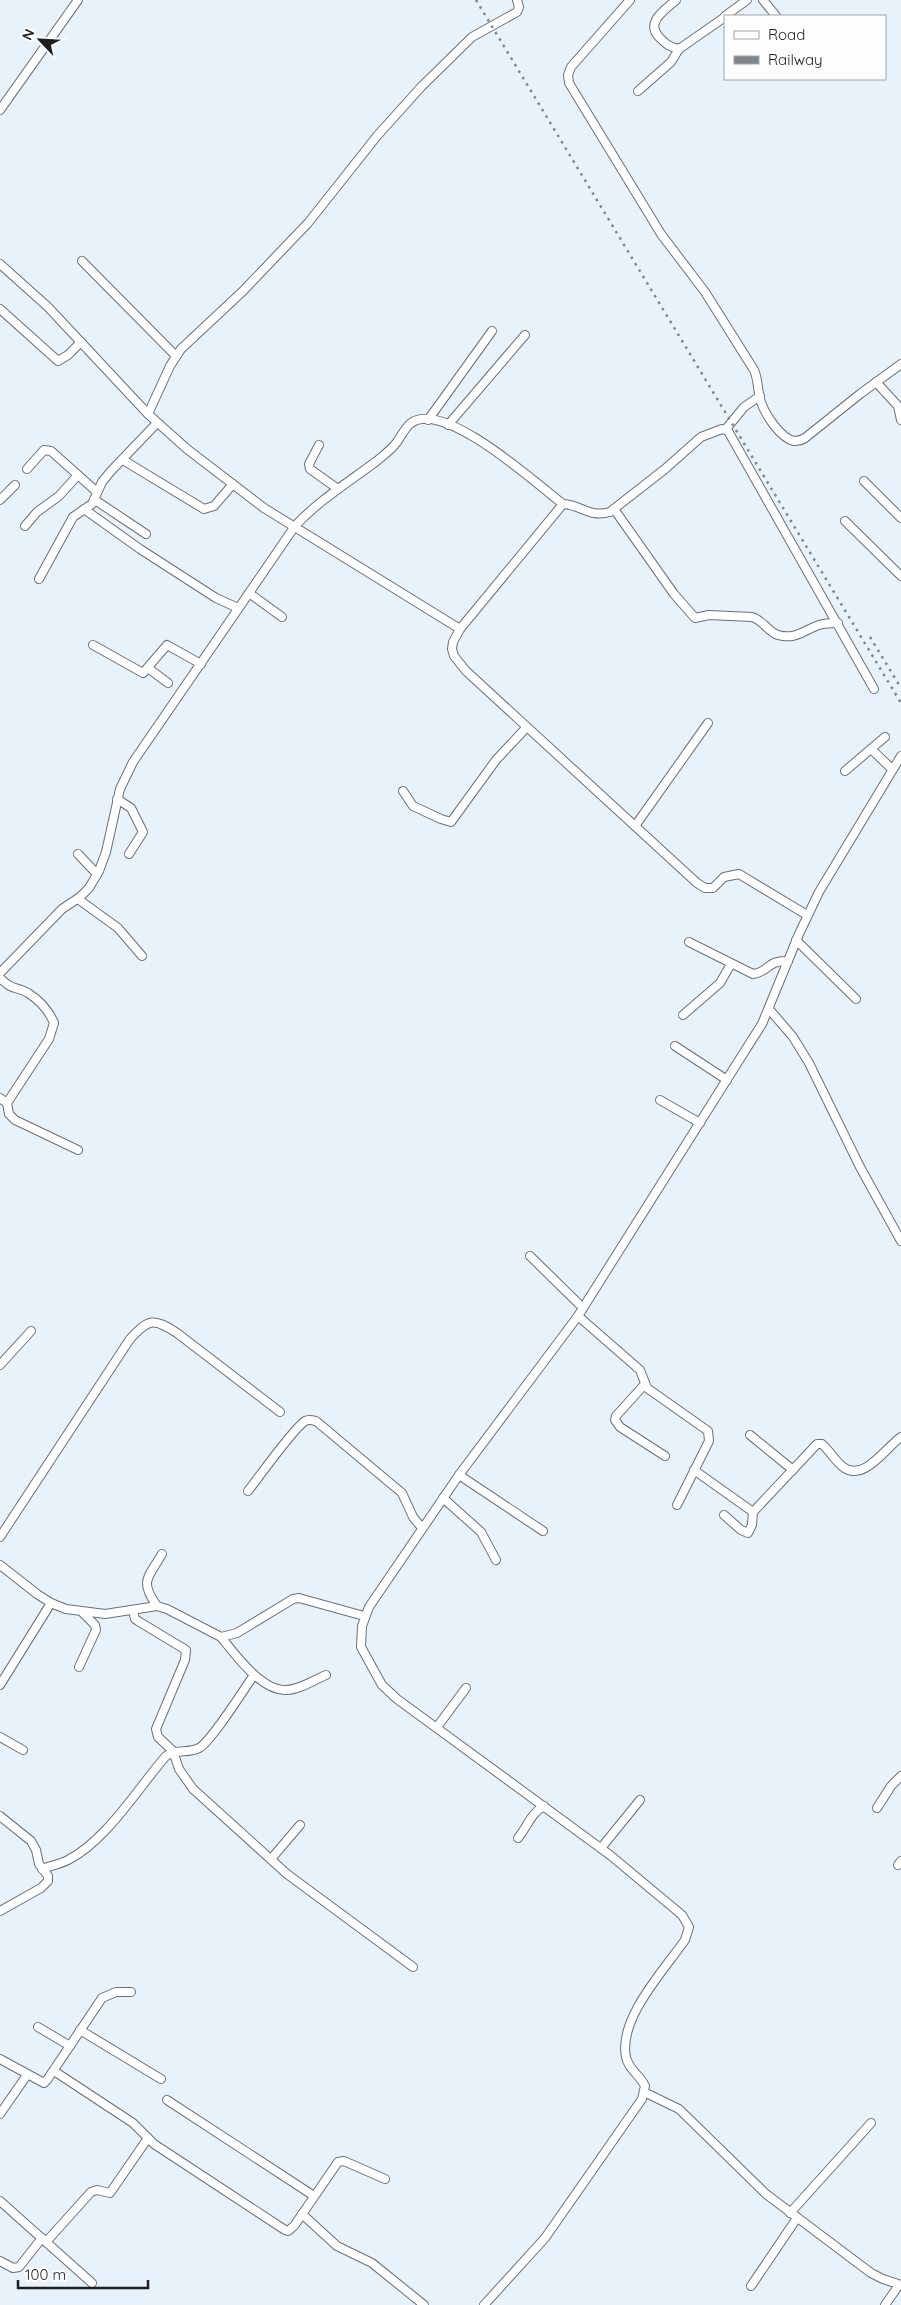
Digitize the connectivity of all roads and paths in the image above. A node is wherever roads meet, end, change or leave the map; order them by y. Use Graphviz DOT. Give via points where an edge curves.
graph roads {
  1 [pos="78,0"];
  2 [pos="517,0"];
  3 [pos="630,0"];
  4 [pos="676,0"];
  5 [pos="747,0"];
  6 [pos="763,0"];
  7 [pos="726,15"];
  8 [pos="775,15"];
  9 [pos="724,17"];
  10 [pos="679,49"];
  11 [pos="638,91"];
  12 [pos="0,110"];
  13 [pos="82,261"];
  14 [pos="0,264"];
  15 [pos="0,309"];
  16 [pos="492,331"];
  17 [pos="525,335"];
  18 [pos="82,342"];
  19 [pos="176,356"];
  20 [pos="901,364"];
  21 [pos="876,382"];
  22 [pos="760,396"];
  23 [pos="148,414"];
  24 [pos="428,420"];
  25 [pos="901,420"];
  26 [pos="157,423"];
  27 [pos="448,426"];
  28 [pos="726,429"];
  29 [pos="319,445"];
  30 [pos="123,460"];
  31 [pos="27,469"];
  32 [pos="78,475"];
  33 [pos="864,481"];
  34 [pos="15,484"];
  35 [pos="233,484"];
  36 [pos="338,489"];
  37 [pos="96,496"];
  38 [pos="0,500"];
  39 [pos="563,504"];
  40 [pos="84,509"];
  41 [pos="614,510"];
  42 [pos="901,518"];
  43 [pos="845,521"];
  44 [pos="25,526"];
  45 [pos="295,526"];
  46 [pos="146,534"];
  47 [pos="901,576"];
  48 [pos="39,579"];
  49 [pos="249,593"];
  50 [pos="238,608"];
  51 [pos="282,618"];
  52 [pos="838,623"];
  53 [pos="460,629"];
  54 [pos="93,645"];
  55 [pos="201,664"];
  56 [pos="148,668"];
  57 [pos="168,683"];
  58 [pos="874,689"];
  59 [pos="708,723"];
  60 [pos="526,728"];
  61 [pos="885,737"];
  62 [pos="871,749"];
  63 [pos="901,756"];
  64 [pos="892,769"];
  65 [pos="845,771"];
  66 [pos="403,791"];
  67 [pos="117,800"];
  68 [pos="635,826"];
  69 [pos="78,854"];
  70 [pos="129,854"];
  71 [pos="97,874"];
  72 [pos="78,899"];
  73 [pos="807,915"];
  74 [pos="796,940"];
  75 [pos="688,942"];
  76 [pos="142,956"];
  77 [pos="788,961"];
  78 [pos="732,964"];
  79 [pos="0,973"];
  80 [pos="0,978"];
  81 [pos="856,999"];
  82 [pos="769,1009"];
  83 [pos="683,1015"];
  84 [pos="675,1046"];
  85 [pos="727,1080"];
  86 [pos="0,1098"];
  87 [pos="660,1100"];
  88 [pos="7,1103"];
  89 [pos="700,1123"];
  90 [pos="78,1150"];
  91 [pos="901,1241"];
  92 [pos="530,1256"];
  93 [pos="583,1308"];
  94 [pos="578,1316"];
  95 [pos="31,1332"];
  96 [pos="0,1365"];
  97 [pos="645,1384"];
  98 [pos="280,1412"];
  99 [pos="750,1435"];
  100 [pos="901,1438"];
  101 [pos="664,1456"];
  102 [pos="694,1470"];
  103 [pos="794,1470"];
  104 [pos="459,1475"];
  105 [pos="248,1492"];
  106 [pos="443,1498"];
  107 [pos="677,1504"];
  108 [pos="753,1512"];
  109 [pos="724,1515"];
  110 [pos="422,1528"];
  111 [pos="543,1530"];
  112 [pos="0,1537"];
  113 [pos="162,1554"];
  114 [pos="496,1560"];
  115 [pos="0,1564"];
  116 [pos="51,1603"];
  117 [pos="157,1606"];
  118 [pos="133,1610"];
  119 [pos="84,1613"];
  120 [pos="364,1616"];
  121 [pos="221,1636"];
  122 [pos="79,1667"];
  123 [pos="254,1675"];
  124 [pos="326,1675"];
  125 [pos="0,1685"];
  126 [pos="466,1688"];
  127 [pos="437,1727"];
  128 [pos="0,1737"];
  129 [pos="22,1750"];
  130 [pos="173,1751"];
  131 [pos="901,1776"];
  132 [pos="640,1800"];
  133 [pos="544,1806"];
  134 [pos="877,1808"];
  135 [pos="0,1816"];
  136 [pos="300,1825"];
  137 [pos="518,1838"];
  138 [pos="601,1848"];
  139 [pos="271,1859"];
  140 [pos="42,1869"];
  141 [pos="0,1900"];
  142 [pos="3,1908"];
  143 [pos="413,1967"];
  144 [pos="131,1992"];
  145 [pos="38,2027"];
  146 [pos="80,2030"];
  147 [pos="70,2046"];
  148 [pos="0,2059"];
  149 [pos="54,2071"];
  150 [pos="27,2075"];
  151 [pos="161,2079"];
  152 [pos="644,2092"];
  153 [pos="167,2100"];
  154 [pos="0,2114"];
  155 [pos="871,2123"];
  156 [pos="148,2138"];
  157 [pos="385,2179"];
  158 [pos="314,2196"];
  159 [pos="0,2201"];
  160 [pos="302,2214"];
  161 [pos="793,2216"];
  162 [pos="44,2240"];
  163 [pos="0,2261"];
  164 [pos="92,2283"];
  165 [pos="900,2285"];
  166 [pos="751,2286"];
  167 [pos="424,2305"];
  168 [pos="484,2305"];
  169 [pos="885,2305"];
  1 -- 12 [label="street"];
  2 -- 19 [label="street" via="517,12 472,37 428,80 377,136 308,223"];
  3 -- 22 [label="street" via="571,67 569,83 646,211 705,292 754,370"];
  4 -- 10 [label="street" via="657,16 654,24 655,33 669,47"];
  5 -- 7 [label="street"];
  6 -- 8 [label="street"];
  9 -- 10 [label="street"];
  10 -- 11 [label="street" via="671,62"];
  13 -- 19 [label="street"];
  14 -- 18 [label="street"];
  15 -- 18 [label="street" via="58,362"];
  16 -- 24 [label="street"];
  17 -- 27 [label="street"];
  18 -- 23 [label="street"];
  19 -- 23 [label="street"];
  20 -- 21 [label="street"];
  21 -- 22 [label="street" via="806,438 796,442 781,433"];
  21 -- 25 [label="street" via="898,406"];
  22 -- 28 [label="street" via="744,407"];
  23 -- 26 [label="street"];
  24 -- 27 [label="street"];
  24 -- 36 [label="street" via="411,423 389,451"];
  26 -- 30 [label="street"];
  26 -- 35 [label="street"];
  27 -- 39 [label="street" via="479,439"];
  28 -- 41 [label="street" via="715,430 700,438"];
  28 -- 52 [label="street"];
  29 -- 36 [label="street" via="309,464 310,469"];
  30 -- 35 [label="street" via="204,509 214,506"];
  30 -- 37 [label="street" via="111,471"];
  31 -- 32 [label="street" via="48,449"];
  32 -- 37 [label="street"];
  32 -- 44 [label="street"];
  33 -- 42 [label="street"];
  34 -- 38 [label="street"];
  35 -- 45 [label="street"];
  36 -- 45 [label="street"];
  37 -- 40 [label="street"];
  37 -- 46 [label="street"];
  39 -- 41 [label="street" via="591,514"];
  39 -- 53 [label="street"];
  40 -- 48 [label="street" via="73,516"];
  40 -- 50 [label="street" via="216,598"];
  41 -- 52 [label="street" via="695,618 709,615 752,617 774,633 785,635 802,634 821,624"];
  43 -- 47 [label="street"];
  45 -- 49 [label="street"];
  45 -- 53 [label="street"];
  49 -- 50 [label="street"];
  49 -- 51 [label="street"];
  50 -- 55 [label="street"];
  52 -- 58 [label="street"];
  53 -- 60 [label="street" via="453,642 454,656"];
  54 -- 56 [label="street" via="140,672"];
  55 -- 56 [label="street" via="167,645"];
  55 -- 67 [label="street" via="133,762"];
  56 -- 57 [label="street"];
  59 -- 68 [label="street"];
  60 -- 66 [label="street" via="496,760 451,822 413,806"];
  60 -- 68 [label="street"];
  61 -- 62 [label="street"];
  62 -- 64 [label="street"];
  62 -- 65 [label="street"];
  63 -- 64 [label="street"];
  64 -- 73 [label="street"];
  67 -- 70 [label="street" via="131,808 143,832"];
  67 -- 71 [label="street" via="106,852"];
  68 -- 73 [label="street" via="706,888 713,888 724,877 739,874"];
  69 -- 71 [label="street"];
  71 -- 72 [label="street"];
  72 -- 76 [label="street" via="118,928"];
  72 -- 79 [label="street" via="62,909"];
  73 -- 74 [label="street"];
  74 -- 77 [label="street"];
  74 -- 81 [label="street"];
  75 -- 78 [label="street"];
  77 -- 78 [label="street" via="776,960 760,973 753,974"];
  77 -- 82 [label="street"];
  78 -- 83 [label="street" via="720,983"];
  80 -- 88 [label="street" via="10,988 29,994 46,1008 54,1023 49,1039"];
  82 -- 85 [label="street"];
  82 -- 91 [label="street" via="809,1064"];
  84 -- 85 [label="street"];
  85 -- 89 [label="street"];
  86 -- 88 [label="street"];
  87 -- 89 [label="street"];
  88 -- 90 [label="street" via="9,1114 15,1120"];
  89 -- 93 [label="street"];
  92 -- 93 [label="street"];
  93 -- 94 [label="street"];
  94 -- 97 [label="street" via="640,1370"];
  94 -- 104 [label="street"];
  95 -- 96 [label="street"];
  97 -- 101 [label="street" via="615,1420 620,1427"];
  97 -- 102 [label="street" via="650,1391 708,1431 709,1441"];
  98 -- 112 [label="street" via="177,1332 151,1321 130,1339"];
  99 -- 103 [label="street"];
  100 -- 103 [label="street" via="888,1447 881,1458 864,1468 844,1468 827,1448 818,1444"];
  102 -- 107 [label="street"];
  102 -- 108 [label="street"];
  103 -- 108 [label="street"];
  104 -- 106 [label="street"];
  104 -- 111 [label="street"];
  105 -- 110 [label="street" via="304,1422 316,1421 402,1492 413,1517"];
  106 -- 110 [label="street"];
  106 -- 114 [label="street" via="481,1532"];
  108 -- 109 [label="street" via="748,1533"];
  110 -- 120 [label="street"];
  113 -- 117 [label="street" via="146,1581"];
  115 -- 116 [label="street"];
  116 -- 119 [label="street"];
  116 -- 125 [label="street"];
  117 -- 118 [label="street"];
  117 -- 121 [label="street"];
  118 -- 119 [label="street"];
  118 -- 130 [label="street" via="138,1621 186,1650 185,1660 156,1729 158,1737"];
  119 -- 122 [label="street" via="96,1630"];
  120 -- 121 [label="street" via="299,1598 237,1633"];
  120 -- 127 [label="street" via="361,1647 382,1685"];
  121 -- 123 [label="street"];
  123 -- 124 [label="street" via="286,1690"];
  123 -- 130 [label="street" via="206,1742 194,1750"];
  126 -- 127 [label="street"];
  127 -- 133 [label="street"];
  128 -- 129 [label="street"];
  130 -- 139 [label="street" via="179,1769 193,1789"];
  130 -- 140 [label="street" via="87,1846 66,1861"];
  131 -- 134 [label="street" via="890,1786"];
  132 -- 138 [label="street"];
  133 -- 137 [label="street" via="533,1813"];
  133 -- 138 [label="street"];
  135 -- 140 [label="street" via="32,1841"];
  136 -- 139 [label="street"];
  138 -- 152 [label="street" via="682,1915 689,1927 685,1940 638,2007 628,2030 626,2059 642,2080"];
  139 -- 143 [label="street"];
  140 -- 142 [label="street" via="48,1876 46,1884"];
  141 -- 142 [label="street"];
  144 -- 146 [label="street" via="102,1998"];
  145 -- 147 [label="street"];
  146 -- 147 [label="street"];
  146 -- 151 [label="street"];
  147 -- 149 [label="street"];
  148 -- 150 [label="street"];
  149 -- 150 [label="street" via="44,2082"];
  149 -- 156 [label="street" via="133,2124"];
  150 -- 154 [label="street"];
  152 -- 161 [label="street" via="679,2109"];
  152 -- 168 [label="street" via="632,2115 545,2238"];
  153 -- 158 [label="street"];
  155 -- 161 [label="street"];
  156 -- 160 [label="street" via="280,2228 288,2231"];
  156 -- 162 [label="street" via="110,2193 91,2192"];
  157 -- 158 [label="street" via="340,2161"];
  158 -- 160 [label="street"];
  159 -- 162 [label="street"];
  160 -- 167 [label="street" via="337,2246 372,2263"];
  161 -- 165 [label="street" via="871,2273"];
  161 -- 166 [label="street"];
  162 -- 163 [label="street" via="19,2267 13,2268"];
  162 -- 164 [label="street"];
  165 -- 169 [label="street"];
}
